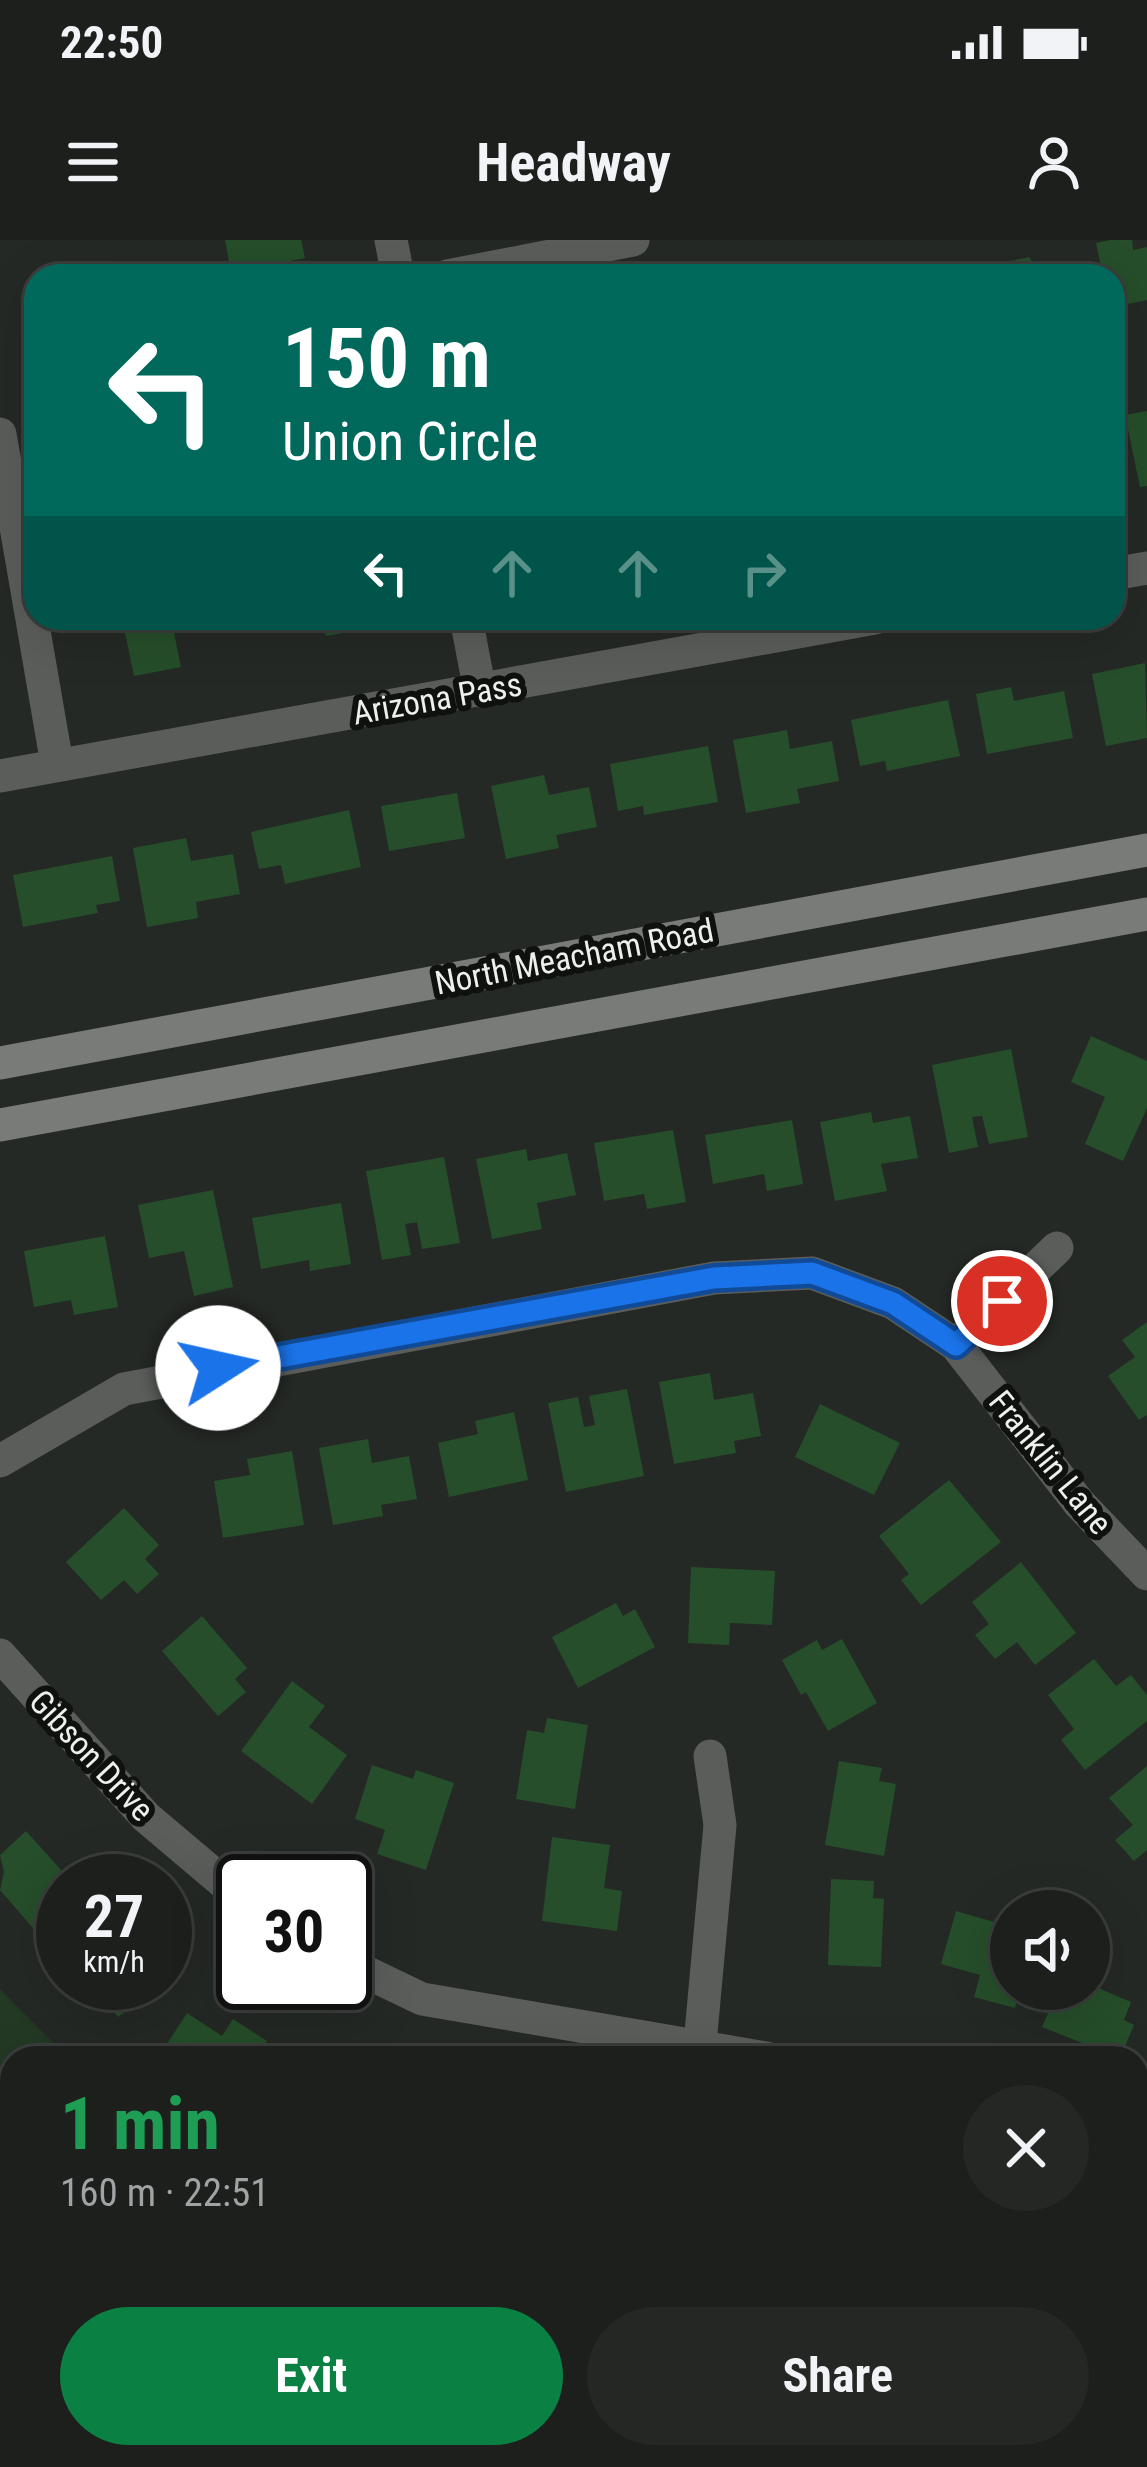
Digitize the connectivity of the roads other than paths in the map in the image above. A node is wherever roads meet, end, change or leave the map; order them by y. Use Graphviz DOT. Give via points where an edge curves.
graph roads {
  1 [pos="633,240"];
  2 [pos="510,264"];
  3 [pos="0,434"];
  4 [pos="24,573"];
  5 [pos="34,630"];
  6 [pos="468,630"];
  7 [pos="809,630"];
  8 [pos="480,691"];
  9 [pos="57,764"];
  10 [pos="0,776"];
  11 [pos="1147,850"];
  12 [pos="1147,914"];
  13 [pos="0,1063"];
  14 [pos="0,1125"];
  15 [pos="1057,1248"];
  16 [pos="956,1345"];
  17 [pos="0,1461"];
  18 [pos="1147,1574"];
  19 [pos="0,1655"];
  20 [pos="710,1756"];
  21 [pos="216,1876"];
  22 [pos="372,1975"];
  23 [pos="700,2044"];
  24 [pos="709,2046"];
  1 -- 2 [label="street"];
  3 -- 4 [label="street"];
  5 -- 9 [label="street"];
  6 -- 8 [label="street"];
  7 -- 8 [label="street, Arizona Pass"];
  8 -- 9 [label="street, Arizona Pass"];
  9 -- 10 [label="street, Arizona Pass"];
  11 -- 13 [label="main road, North Meacham Road"];
  12 -- 14 [label="main road, North Meacham Road"];
  15 -- 16 [label="street"];
  16 -- 17 [label="street, Franklin Lane" via="893,1303 812,1273 714,1278 124,1389"];
  16 -- 18 [label="street, Franklin Lane" via="1078,1503"];
  19 -- 21 [label="street, Gibson Drive" via="146,1816"];
  20 -- 23 [label="street" via="720,1825"];
  22 -- 23 [label="street" via="422,1999"];
  23 -- 24 [label="street"];
}
